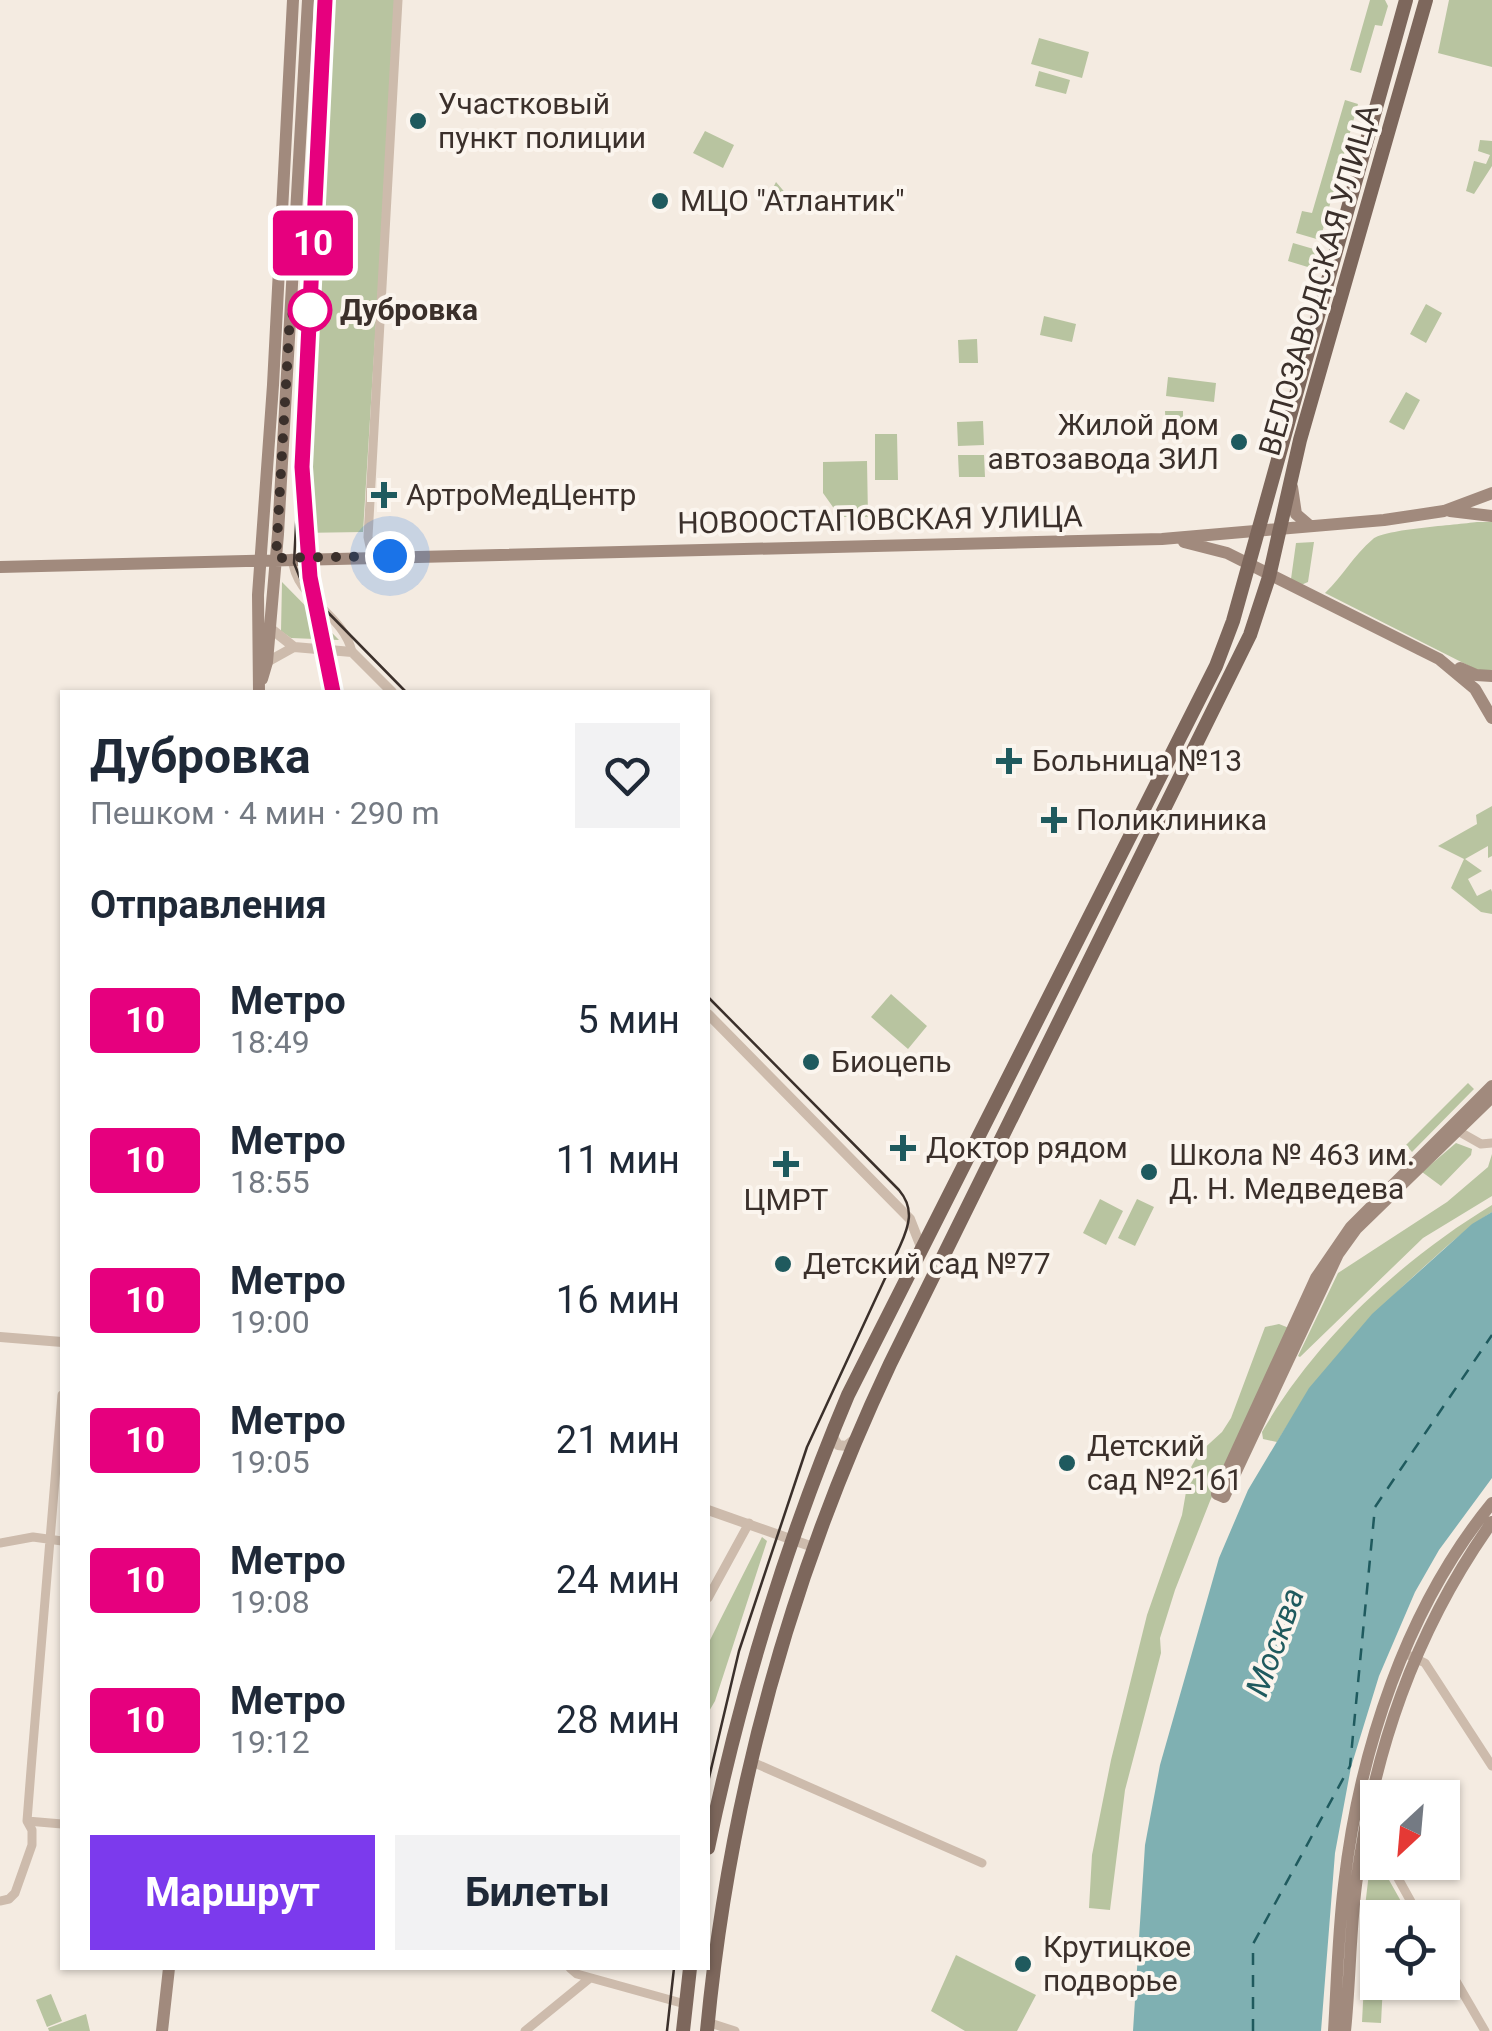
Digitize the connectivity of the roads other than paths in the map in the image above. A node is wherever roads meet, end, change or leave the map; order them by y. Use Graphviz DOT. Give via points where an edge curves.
graph roads {
  1 [pos="292,0"];
  2 [pos="308,0"];
  3 [pos="398,0"];
  4 [pos="1406,0"];
  5 [pos="1426,0"];
  6 [pos="1292,480"];
  7 [pos="1492,493"];
  8 [pos="1444,511"];
  9 [pos="1492,516"];
  10 [pos="1310,526"];
  11 [pos="1280,530"];
  12 [pos="1256,532"];
  13 [pos="1162,538"];
  14 [pos="372,556"];
  15 [pos="261,558"];
  16 [pos="276,558"];
  17 [pos="292,558"];
  18 [pos="1248,565"];
  19 [pos="0,566"];
  20 [pos="1270,577"];
  21 [pos="1231,627"];
  22 [pos="270,628"];
  23 [pos="1250,635"];
  24 [pos="294,647"];
  25 [pos="352,652"];
  26 [pos="1440,659"];
  27 [pos="267,662"];
  28 [pos="1492,676"];
  29 [pos="259,690"];
  30 [pos="260,690"];
  31 [pos="390,690"];
  32 [pos="1492,718"];
  33 [pos="710,1016"];
  34 [pos="1492,1086"];
  35 [pos="997,1097"];
  36 [pos="1492,1097"];
  37 [pos="1015,1107"];
  38 [pos="1454,1128"];
  39 [pos="1492,1143"];
  40 [pos="938,1217"];
  41 [pos="910,1219"];
  42 [pos="957,1227"];
  43 [pos="921,1247"];
  44 [pos="0,1337"];
  45 [pos="60,1342"];
  46 [pos="60,1415"];
  47 [pos="834,1430"];
  48 [pos="855,1439"];
  49 [pos="1221,1495"];
  50 [pos="1492,1503"];
  51 [pos="710,1511"];
  52 [pos="1492,1522"];
  53 [pos="749,1523"];
  54 [pos="48,1537"];
  55 [pos="790,1539"];
  56 [pos="60,1540"];
  57 [pos="0,1543"];
  58 [pos="814,1546"];
  59 [pos="710,1594"];
  60 [pos="1411,1656"];
  61 [pos="750,1760"];
  62 [pos="1492,1766"];
  63 [pos="1375,1780"];
  64 [pos="720,1790"];
  65 [pos="742,1794"];
  66 [pos="1359,1805"];
  67 [pos="28,1820"];
  68 [pos="60,1824"];
  69 [pos="710,1839"];
  70 [pos="710,1847"];
  71 [pos="729,1859"];
  72 [pos="1360,1861"];
  73 [pos="982,1862"];
  74 [pos="0,1901"];
  75 [pos="169,1970"];
  76 [pos="572,1970"];
  77 [pos="690,1970"];
  78 [pos="590,1978"];
  79 [pos="1460,1988"];
  80 [pos="685,2004"];
  81 [pos="707,2027"];
  82 [pos="162,2031"];
  83 [pos="524,2031"];
  84 [pos="683,2031"];
  85 [pos="735,2031"];
  86 [pos="1334,2031"];
  87 [pos="1345,2031"];
  88 [pos="1485,2031"];
  1 -- 15 [label="main road"];
  2 -- 16 [label="main road"];
  3 -- 14 [label="street"];
  4 -- 12 [label="main road, ВЕЛОЗАВОДСКАЯ УЛИЦА"];
  5 -- 6 [label="main road, ВЕЛОЗАВОДСКАЯ УЛИЦА"];
  6 -- 10 [label="main road" via="1296,514"];
  6 -- 11 [label="main road, ВЕЛОЗАВОДСКАЯ УЛИЦА"];
  7 -- 8 [label="main road"];
  8 -- 9 [label="main road"];
  8 -- 10 [label="main road, НОВООСТАПОВСКАЯ УЛИЦА"];
  10 -- 11 [label="main road, НОВООСТАПОВСКАЯ УЛИЦА"];
  11 -- 12 [label="main road, НОВООСТАПОВСКАЯ УЛИЦА"];
  11 -- 20 [label="main road, ВЕЛОЗАВОДСКАЯ УЛИЦА"];
  12 -- 13 [label="main road, НОВООСТАПОВСКАЯ УЛИЦА"];
  12 -- 18 [label="main road, ВЕЛОЗАВОДСКАЯ УЛИЦА"];
  13 -- 14 [label="main road, НОВООСТАПОВСКАЯ УЛИЦА"];
  13 -- 18 [label="main road, НОВООСТАПОВСКАЯ УЛИЦА" via="1214,548"];
  14 -- 17 [label="main road, НОВООСТАПОВСКАЯ УЛИЦА"];
  15 -- 16 [label="main road, НОВООСТАПОВСКАЯ УЛИЦА"];
  15 -- 19 [label="main road, НОВООСТАПОВСКАЯ УЛИЦА"];
  15 -- 29 [label="main road"];
  16 -- 17 [label="main road, НОВООСТАПОВСКАЯ УЛИЦА"];
  16 -- 22 [label="main road"];
  17 -- 25 [label="street" via="298,583 342,630"];
  18 -- 20 [label="main road, НОВООСТАПОВСКАЯ УЛИЦА"];
  18 -- 21 [label="main road, ВЕЛОЗАВОДСКАЯ УЛИЦА"];
  20 -- 23 [label="main road, ВЕЛОЗАВОДСКАЯ УЛИЦА"];
  20 -- 26 [label="main road, НОВООСТАПОВСКАЯ УЛИЦА"];
  21 -- 23 [label="street" via="1244,618"];
  21 -- 35 [label="main road, ВЕЛОЗАВОДСКАЯ УЛИЦА" via="1196,709"];
  22 -- 24 [label="street"];
  22 -- 27 [label="main road"];
  23 -- 37 [label="main road, ВЕЛОЗАВОДСКАЯ УЛИЦА"];
  24 -- 25 [label="street"];
  24 -- 27 [label="street"];
  25 -- 31 [label="street"];
  26 -- 28 [label="main road"];
  26 -- 32 [label="main road" via="1475,690"];
  27 -- 30 [label="main road"];
  33 -- 41 [label="street"];
  34 -- 38 [label="main road"];
  35 -- 37 [label="street" via="1010,1092"];
  35 -- 40 [label="main road, ВЕЛОЗАВОДСКАЯ УЛИЦА"];
  36 -- 38 [label="main road"];
  37 -- 42 [label="main road, ВЕЛОЗАВОДСКАЯ УЛИЦА"];
  38 -- 39 [label="street"];
  38 -- 49 [label="main road" via="1351,1227 1316,1278"];
  40 -- 41 [label="street"];
  40 -- 42 [label="street" via="942,1232"];
  40 -- 43 [label="main road, ВЕЛОЗАВОДСКАЯ УЛИЦА"];
  41 -- 43 [label="street"];
  42 -- 48 [label="main road, ВЕЛОЗАВОДСКАЯ УЛИЦА"];
  43 -- 47 [label="main road, ВЕЛОЗАВОДСКАЯ УЛИЦА"];
  44 -- 45 [label="street"];
  46 -- 54 [label="street"];
  47 -- 48 [label="street" via="838,1445"];
  47 -- 55 [label="main road, ВЕЛОЗАВОДСКАЯ УЛИЦА"];
  48 -- 58 [label="main road, ВЕЛОЗАВОДСКАЯ УЛИЦА"];
  50 -- 60 [label="main road" via="1436,1588"];
  51 -- 53 [label="street"];
  52 -- 60 [label="main road"];
  53 -- 55 [label="street"];
  53 -- 59 [label="street"];
  54 -- 56 [label="street"];
  54 -- 57 [label="street"];
  54 -- 67 [label="street"];
  55 -- 58 [label="street"];
  55 -- 64 [label="main road, ВЕЛОЗАВОДСКАЯ УЛИЦА"];
  58 -- 61 [label="main road, ВЕЛОЗАВОДСКАЯ УЛИЦА"];
  60 -- 62 [label="street" via="1439,1682"];
  60 -- 63 [label="main road"];
  60 -- 66 [label="main road" via="1382,1712"];
  61 -- 65 [label="main road, ВЕЛОЗАВОДСКАЯ УЛИЦА"];
  61 -- 73 [label="street"];
  64 -- 65 [label="street" via="728,1804"];
  64 -- 69 [label="main road, ВЕЛОЗАВОДСКАЯ УЛИЦА"];
  65 -- 71 [label="main road, ВЕЛОЗАВОДСКАЯ УЛИЦА"];
  66 -- 86 [label="main road" via="1344,1884"];
  67 -- 68 [label="street"];
  67 -- 74 [label="street" via="28,1856 15,1892"];
  70 -- 71 [label="street" via="724,1845"];
  71 -- 81 [label="main road, ВЕЛОЗАВОДСКАЯ УЛИЦА"];
  72 -- 87 [label="main road"];
  75 -- 82 [label="main road"];
  76 -- 78 [label="street"];
  77 -- 80 [label="main road"];
  78 -- 80 [label="street"];
  78 -- 83 [label="street"];
  79 -- 88 [label="street"];
  80 -- 84 [label="main road"];
  81 -- 85 [label="street"];
}
